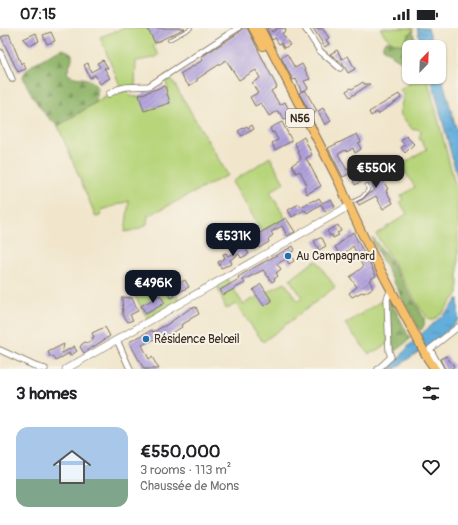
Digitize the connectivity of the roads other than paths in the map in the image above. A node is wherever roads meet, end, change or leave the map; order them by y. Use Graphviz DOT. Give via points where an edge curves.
graph roads {
  1 [pos="191,28"];
  2 [pos="238,28"];
  3 [pos="253,28"];
  4 [pos="260,28"];
  5 [pos="305,28"];
  6 [pos="169,40"];
  7 [pos="0,52"];
  8 [pos="340,68"];
  9 [pos="12,79"];
  10 [pos="109,94"];
  11 [pos="367,185"];
  12 [pos="348,205"];
  13 [pos="391,289"];
  14 [pos="458,327"];
  15 [pos="117,340"];
  16 [pos="0,350"];
  17 [pos="428,359"];
  18 [pos="38,368"];
  19 [pos="45,369"];
  20 [pos="66,369"];
  21 [pos="130,369"];
  22 [pos="378,369"];
  23 [pos="431,369"];
  24 [pos="435,369"];
  25 [pos="441,369"];
  1 -- 6 [label="lane"];
  2 -- 10 [label="street" via="149,86 126,87"];
  3 -- 12 [label="main road, N56" via="338,192"];
  4 -- 12 [label="main road, N56" via="340,184"];
  5 -- 8 [label="street" via="320,51"];
  7 -- 9 [label="street"];
  11 -- 12 [label="lane" via="368,190 362,197"];
  12 -- 13 [label="main road, N56"];
  12 -- 15 [label="street"];
  13 -- 17 [label="main road, N56"];
  13 -- 22 [label="street" via="387,299 391,357"];
  14 -- 25 [label="street" via="430,349"];
  15 -- 20 [label="street"];
  15 -- 21 [label="street"];
  16 -- 18 [label="street"];
  17 -- 23 [label="main road, N56"];
  17 -- 24 [label="main road, N56"];
  18 -- 19 [label="street"];
}
